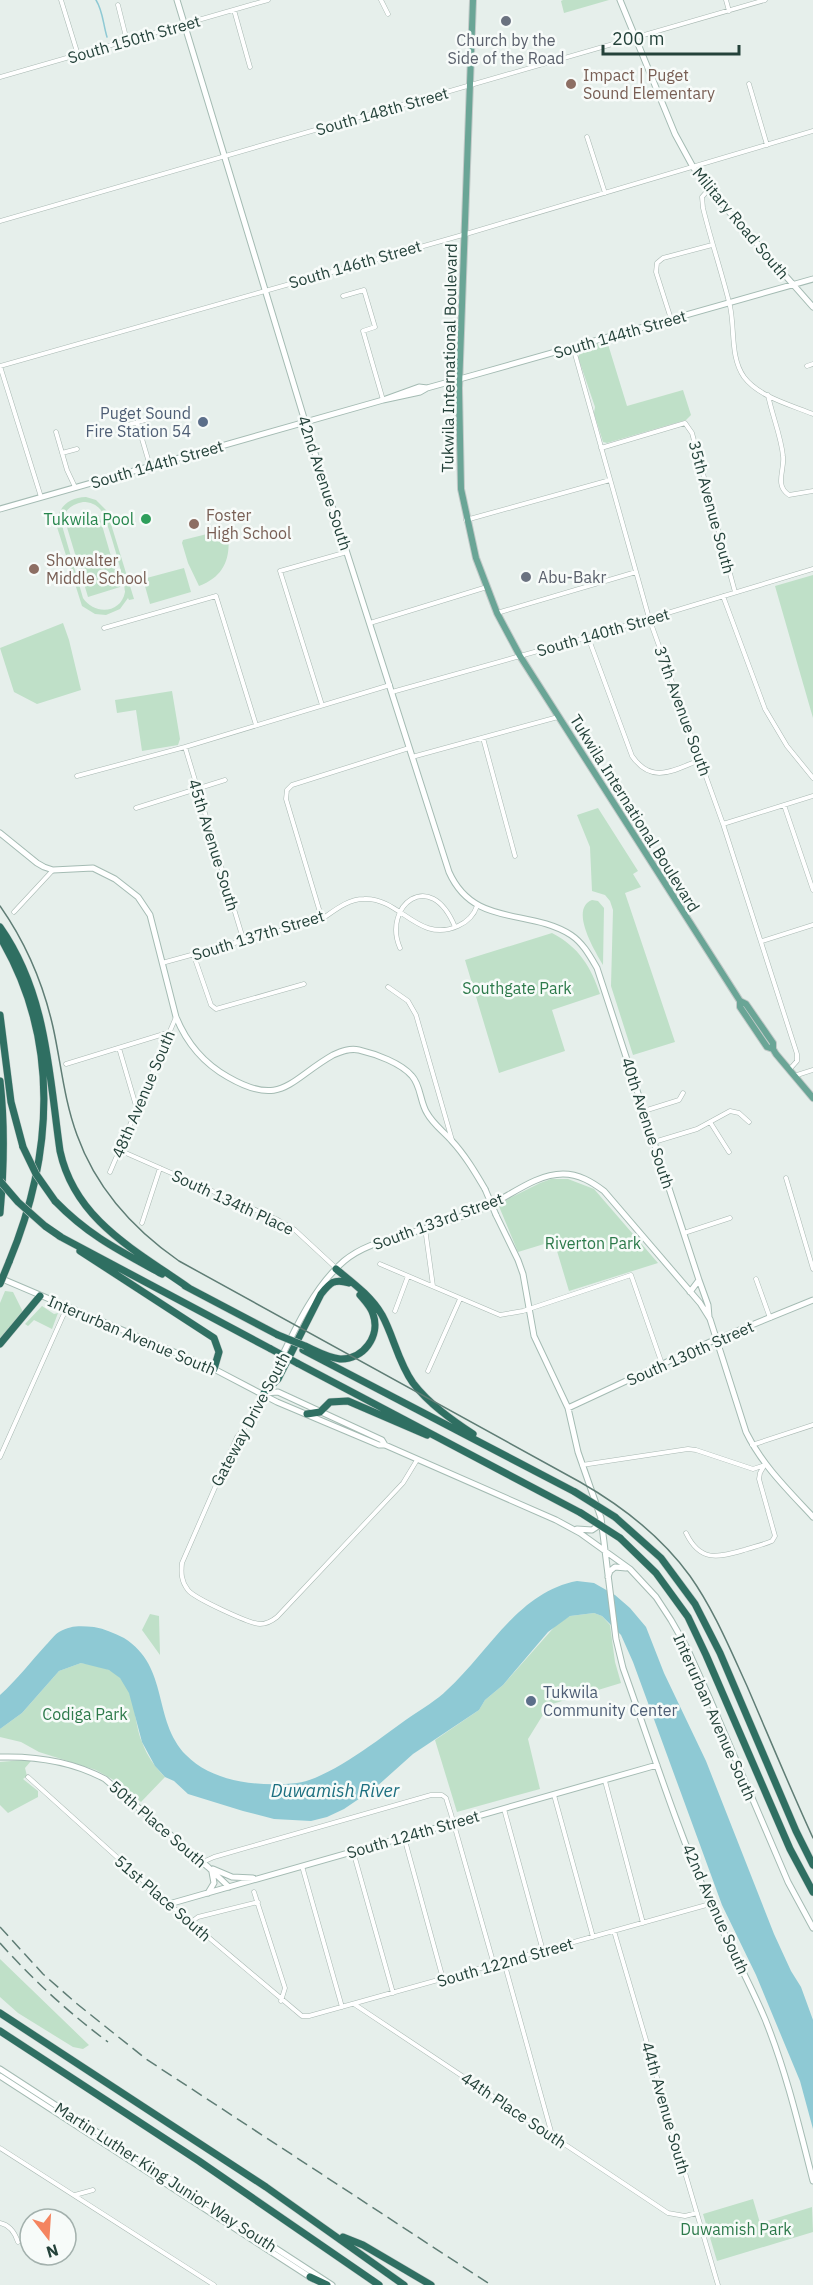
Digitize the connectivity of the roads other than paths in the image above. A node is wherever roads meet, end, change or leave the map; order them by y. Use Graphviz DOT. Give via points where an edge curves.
graph roads {
  1 [pos="61,0"];
  2 [pos="177,0"];
  3 [pos="268,0"];
  4 [pos="381,0"];
  5 [pos="473,0"];
  6 [pos="621,0"];
  7 [pos="726,0"];
  8 [pos="765,0"];
  9 [pos="118,5"];
  10 [pos="234,10"];
  11 [pos="729,11"];
  12 [pos="388,14"];
  13 [pos="184,24"];
  14 [pos="636,38"];
  15 [pos="127,41"];
  16 [pos="78,55"];
  17 [pos="250,67"];
  18 [pos="0,77"];
  19 [pos="749,84"];
  20 [pos="470,86"];
  21 [pos="813,131"];
  22 [pos="587,137"];
  23 [pos="767,145"];
  24 [pos="223,156"];
  25 [pos="693,167"];
  26 [pos="709,189"];
  27 [pos="604,193"];
  28 [pos="0,221"];
  29 [pos="466,234"];
  30 [pos="712,245"];
  31 [pos="813,279"];
  32 [pos="794,285"];
  33 [pos="265,289"];
  34 [pos="343,296"];
  35 [pos="729,304"];
  36 [pos="813,307"];
  37 [pos="671,320"];
  38 [pos="573,347"];
  39 [pos="813,364"];
  40 [pos="0,366"];
  41 [pos="807,366"];
  42 [pos="460,379"];
  43 [pos="768,395"];
  44 [pos="382,400"];
  45 [pos="813,414"];
  46 [pos="152,418"];
  47 [pos="305,422"];
  48 [pos="137,423"];
  49 [pos="121,427"];
  50 [pos="56,432"];
  51 [pos="601,448"];
  52 [pos="78,449"];
  53 [pos="62,453"];
  54 [pos="150,466"];
  55 [pos="609,480"];
  56 [pos="75,487"];
  57 [pos="813,490"];
  58 [pos="40,497"];
  59 [pos="0,509"];
  60 [pos="466,520"];
  61 [pos="347,552"];
  62 [pos="813,569"];
  63 [pos="636,572"];
  64 [pos="487,587"];
  65 [pos="735,592"];
  66 [pos="723,596"];
  67 [pos="496,613"];
  68 [pos="649,618"];
  69 [pos="370,623"];
  70 [pos="104,628"];
  71 [pos="588,637"];
  72 [pos="520,656"];
  73 [pos="390,685"];
  74 [pos="392,692"];
  75 [pos="322,705"];
  76 [pos="558,717"];
  77 [pos="256,725"];
  78 [pos="483,738"];
  79 [pos="185,747"];
  80 [pos="409,748"];
  81 [pos="412,758"];
  82 [pos="700,760"];
  83 [pos="77,776"];
  84 [pos="813,778"];
  85 [pos="225,780"];
  86 [pos="198,789"];
  87 [pos="813,796"];
  88 [pos="784,805"];
  89 [pos="136,808"];
  90 [pos="723,824"];
  91 [pos="0,833"];
  92 [pos="515,856"];
  93 [pos="53,870"];
  94 [pos="813,890"];
  95 [pos="477,906"];
  96 [pos="14,912"];
  97 [pos="400,913"];
  98 [pos="322,919"];
  99 [pos="526,921"];
  100 [pos="813,925"];
  101 [pos="0,927"];
  102 [pos="455,927"];
  103 [pos="0,937"];
  104 [pos="762,941"];
  105 [pos="244,942"];
  106 [pos="400,948"];
  107 [pos="194,956"];
  108 [pos="162,963"];
  109 [pos="304,984"];
  110 [pos="388,987"];
  111 [pos="0,1015"];
  112 [pos="176,1017"];
  113 [pos="168,1033"];
  114 [pos="119,1048"];
  115 [pos="66,1064"];
  116 [pos="788,1070"];
  117 [pos="813,1070"];
  118 [pos="794,1076"];
  119 [pos="0,1082"];
  120 [pos="682,1093"];
  121 [pos="813,1098"];
  122 [pos="136,1107"];
  123 [pos="644,1111"];
  124 [pos="710,1122"];
  125 [pos="749,1122"];
  126 [pos="452,1141"];
  127 [pos="654,1142"];
  128 [pos="120,1150"];
  129 [pos="729,1152"];
  130 [pos="160,1168"];
  131 [pos="110,1172"];
  132 [pos="786,1178"];
  133 [pos="0,1181"];
  134 [pos="0,1213"];
  135 [pos="730,1218"];
  136 [pos="142,1223"];
  137 [pos="425,1228"];
  138 [pos="684,1233"];
  139 [pos="59,1236"];
  140 [pos="380,1264"];
  141 [pos="336,1269"];
  142 [pos="813,1269"];
  143 [pos="408,1276"];
  144 [pos="0,1278"];
  145 [pos="756,1279"];
  146 [pos="699,1280"];
  147 [pos="349,1283"];
  148 [pos="0,1284"];
  149 [pos="434,1286"];
  150 [pos="189,1288"];
  151 [pos="690,1292"];
  152 [pos="40,1296"];
  153 [pos="460,1299"];
  154 [pos="813,1300"];
  155 [pos="67,1307"];
  156 [pos="528,1309"];
  157 [pos="395,1311"];
  158 [pos="770,1318"];
  159 [pos="710,1319"];
  160 [pos="716,1339"];
  161 [pos="0,1344"];
  162 [pos="304,1348"];
  163 [pos="662,1364"];
  164 [pos="214,1369"];
  165 [pos="428,1371"];
  166 [pos="264,1393"];
  167 [pos="568,1408"];
  168 [pos="320,1412"];
  169 [pos="307,1414"];
  170 [pos="813,1425"];
  171 [pos="385,1445"];
  172 [pos="752,1445"];
  173 [pos="506,1456"];
  174 [pos="0,1457"];
  175 [pos="481,1459"];
  176 [pos="417,1460"];
  177 [pos="582,1465"];
  178 [pos="765,1465"];
  179 [pos="600,1514"];
  180 [pos="813,1517"];
  181 [pos="569,1527"];
  182 [pos="686,1533"];
  183 [pos="605,1550"];
  184 [pos="630,1569"];
  185 [pos="608,1579"];
  186 [pos="0,1757"];
  187 [pos="657,1765"];
  188 [pos="28,1777"];
  189 [pos="605,1781"];
  190 [pos="554,1794"];
  191 [pos="504,1809"];
  192 [pos="453,1823"];
  193 [pos="796,1831"];
  194 [pos="404,1837"];
  195 [pos="353,1851"];
  196 [pos="813,1856"];
  197 [pos="813,1864"];
  198 [pos="208,1866"];
  199 [pos="302,1866"];
  200 [pos="226,1875"];
  201 [pos="269,1875"];
  202 [pos="229,1887"];
  203 [pos="254,1892"];
  204 [pos="813,1892"];
  205 [pos="208,1893"];
  206 [pos="258,1902"];
  207 [pos="169,1904"];
  208 [pos="710,1904"];
  209 [pos="190,1923"];
  210 [pos="643,1923"];
  211 [pos="813,1928"];
  212 [pos="614,1931"];
  213 [pos="593,1937"];
  214 [pos="543,1950"];
  215 [pos="504,1962"];
  216 [pos="494,1965"];
  217 [pos="443,1979"];
  218 [pos="393,1993"];
  219 [pos="281,2001"];
  220 [pos="353,2004"];
  221 [pos="342,2007"];
  222 [pos="0,2013"];
  223 [pos="299,2016"];
  224 [pos="0,2031"];
  225 [pos="0,2070"];
  226 [pos="0,2076"];
  227 [pos="553,2136"];
  228 [pos="0,2148"];
  229 [pos="813,2181"];
  230 [pos="93,2190"];
  231 [pos="74,2196"];
  232 [pos="697,2213"];
  233 [pos="2,2223"];
  234 [pos="332,2233"];
  235 [pos="18,2242"];
  236 [pos="310,2277"];
  237 [pos="214,2285"];
  238 [pos="321,2285"];
  239 [pos="327,2285"];
  240 [pos="332,2285"];
  241 [pos="379,2285"];
  242 [pos="404,2285"];
  243 [pos="431,2285"];
  244 [pos="718,2285"];
  1 -- 16 [label="street"];
  2 -- 13 [label="street, 42nd Avenue South"];
  3 -- 10 [label="street, South 150th Street"];
  4 -- 12 [label="street"];
  5 -- 20 [label="main road, Tukwila International Boulevard"];
  6 -- 14 [label="street, Military Road South"];
  7 -- 11 [label="street"];
  8 -- 11 [label="street, South 148th Street"];
  9 -- 15 [label="street"];
  10 -- 13 [label="street, South 150th Street"];
  10 -- 17 [label="street"];
  11 -- 14 [label="street, South 148th Street"];
  13 -- 15 [label="street, South 150th Street"];
  13 -- 24 [label="street, 42nd Avenue South"];
  14 -- 20 [label="street, South 148th Street"];
  14 -- 25 [label="street, Military Road South" via="675,134"];
  15 -- 16 [label="street, South 150th Street"];
  16 -- 18 [label="street, South 150th Street"];
  19 -- 23 [label="street"];
  20 -- 24 [label="street, South 148th Street"];
  20 -- 29 [label="main road, Tukwila International Boulevard"];
  21 -- 23 [label="street, South 146th Street"];
  22 -- 27 [label="street"];
  23 -- 25 [label="street, South 146th Street"];
  24 -- 28 [label="street, South 148th Street"];
  24 -- 33 [label="street, 42nd Avenue South"];
  25 -- 26 [label="street, Military Road South"];
  25 -- 27 [label="street, South 146th Street"];
  26 -- 30 [label="street" via="702,201"];
  26 -- 32 [label="street, Military Road South"];
  27 -- 29 [label="street, South 146th Street"];
  29 -- 33 [label="street, South 146th Street"];
  29 -- 42 [label="main road, Tukwila International Boulevard"];
  30 -- 35 [label="street"];
  30 -- 37 [label="street" via="657,263 656,272"];
  31 -- 32 [label="street, South 144th Street"];
  32 -- 35 [label="street, South 144th Street"];
  32 -- 36 [label="street, Military Road South"];
  33 -- 40 [label="street, South 146th Street"];
  33 -- 47 [label="street, 42nd Avenue South"];
  34 -- 44 [label="street" via="364,290 375,327 363,331"];
  35 -- 37 [label="street, South 144th Street"];
  35 -- 43 [label="street" via="740,368 749,383"];
  37 -- 38 [label="street, South 144th Street"];
  38 -- 42 [label="street, South 144th Street"];
  38 -- 51 [label="street, 37th Avenue South"];
  39 -- 41 [label="street"];
  40 -- 58 [label="street"];
  42 -- 44 [label="street, South 144th Street"];
  42 -- 60 [label="main road, Tukwila International Boulevard" via="459,456"];
  43 -- 45 [label="street"];
  43 -- 57 [label="street" via="783,457 780,478 785,493"];
  44 -- 47 [label="street, South 144th Street"];
  46 -- 48 [label="street"];
  47 -- 54 [label="street, South 144th Street"];
  47 -- 61 [label="street, 42nd Avenue South"];
  48 -- 49 [label="street"];
  48 -- 54 [label="street"];
  50 -- 53 [label="street"];
  51 -- 55 [label="street, 37th Avenue South"];
  51 -- 65 [label="street, 35th Avenue South" via="685,423 692,433"];
  52 -- 53 [label="street"];
  53 -- 56 [label="street"];
  54 -- 56 [label="street, South 144th Street"];
  55 -- 60 [label="street"];
  55 -- 63 [label="street, 37th Avenue South"];
  56 -- 58 [label="street, South 144th Street"];
  58 -- 59 [label="street, South 144th Street"];
  60 -- 64 [label="main road, Tukwila International Boulevard"];
  61 -- 69 [label="street, 42nd Avenue South"];
  61 -- 75 [label="street" via="280,571"];
  62 -- 65 [label="street, South 140th Street"];
  63 -- 67 [label="street"];
  63 -- 68 [label="street, 37th Avenue South"];
  64 -- 67 [label="main road, Tukwila International Boulevard"];
  64 -- 69 [label="street"];
  65 -- 66 [label="street, South 140th Street"];
  66 -- 68 [label="street, South 140th Street"];
  66 -- 84 [label="street" via="765,710"];
  67 -- 72 [label="main road, Tukwila International Boulevard"];
  68 -- 71 [label="street, South 140th Street"];
  68 -- 82 [label="street, 37th Avenue South"];
  69 -- 73 [label="street, 42nd Avenue South"];
  70 -- 77 [label="street" via="216,596"];
  71 -- 72 [label="street, South 140th Street"];
  71 -- 82 [label="street" via="632,756 643,768 665,773"];
  72 -- 74 [label="street, South 140th Street"];
  72 -- 76 [label="main road, Tukwila International Boulevard"];
  73 -- 74 [label="street, 42nd Avenue South"];
  73 -- 75 [label="street"];
  74 -- 80 [label="street, 42nd Avenue South"];
  75 -- 77 [label="street"];
  76 -- 78 [label="street"];
  76 -- 116 [label="main road, Tukwila International Boulevard"];
  77 -- 79 [label="street"];
  78 -- 81 [label="street"];
  78 -- 92 [label="street"];
  79 -- 83 [label="street"];
  79 -- 86 [label="street, 45th Avenue South"];
  80 -- 81 [label="street, 42nd Avenue South"];
  80 -- 98 [label="street" via="292,785 286,793"];
  81 -- 95 [label="street, 42nd Avenue South" via="453,881"];
  82 -- 90 [label="street, 37th Avenue South"];
  85 -- 86 [label="street"];
  86 -- 89 [label="street"];
  86 -- 105 [label="street, 45th Avenue South"];
  87 -- 88 [label="street"];
  88 -- 90 [label="street"];
  88 -- 94 [label="street"];
  90 -- 104 [label="street, 37th Avenue South"];
  91 -- 93 [label="street" via="37,863"];
  93 -- 96 [label="street"];
  93 -- 108 [label="street" via="93,868 138,897 150,915"];
  95 -- 99 [label="street, 42nd Avenue South"];
  95 -- 102 [label="street" via="469,919"];
  97 -- 98 [label="street, South 137th Street" via="363,898"];
  97 -- 102 [label="street, South 137th Street" via="437,931"];
  97 -- 102 [label="street" via="412,898 427,895 440,904"];
  97 -- 106 [label="street" via="395,930"];
  98 -- 105 [label="street, South 137th Street"];
  99 -- 123 [label="street, 40th Avenue South" via="570,934 588,954 604,984"];
  100 -- 104 [label="street"];
  101 -- 150 [label="highway" via="22,965 42,1025 63,1167 75,1191 88,1212 108,1230"];
  103 -- 148 [label="highway, bridge" via="18,974 37,1031 44,1085 40,1163 21,1233"];
  104 -- 116 [label="street, 37th Avenue South" via="798,1058"];
  105 -- 107 [label="street, South 137th Street"];
  107 -- 108 [label="street, South 137th Street"];
  107 -- 109 [label="street" via="211,1005 216,1009"];
  108 -- 112 [label="street"];
  110 -- 126 [label="street" via="408,1001 416,1015"];
  111 -- 150 [label="highway, bridge" via="10,1102 23,1147 36,1174 77,1223 100,1240"];
  112 -- 113 [label="street, 48th Avenue South"];
  112 -- 126 [label="street" via="195,1051 212,1067 241,1085 263,1091 290,1085 344,1050 361,1050 382,1058 412,1075 428,1115"];
  113 -- 114 [label="street"];
  113 -- 122 [label="street, 48th Avenue South"];
  114 -- 115 [label="street"];
  114 -- 122 [label="street"];
  116 -- 118 [label="main road, Tukwila International Boulevard"];
  117 -- 118 [label="street"];
  118 -- 121 [label="main road, Tukwila International Boulevard"];
  119 -- 134 [label="highway" via="4,1142"];
  120 -- 123 [label="street" via="679,1100"];
  122 -- 128 [label="street, 48th Avenue South"];
  123 -- 127 [label="street, 40th Avenue South"];
  124 -- 125 [label="street" via="734,1111"];
  124 -- 127 [label="street"];
  124 -- 129 [label="street"];
  126 -- 156 [label="street, bridge" via="485,1189 520,1267"];
  127 -- 138 [label="street, 40th Avenue South"];
  128 -- 130 [label="street, South 134th Place"];
  128 -- 131 [label="street, 48th Avenue South"];
  130 -- 136 [label="street"];
  130 -- 141 [label="street, South 134th Place" via="276,1219 295,1230"];
  132 -- 142 [label="street"];
  133 -- 139 [label="highway, bridge" via="18,1202"];
  135 -- 138 [label="street"];
  137 -- 141 [label="street, South 133rd Street" via="367,1247"];
  137 -- 149 [label="street"];
  137 -- 151 [label="street, South 133rd Street" via="484,1208 541,1179 563,1174 578,1176 604,1191"];
  138 -- 146 [label="street, 40th Avenue South"];
  139 -- 164 [label="highway" via="214,1338 219,1352"];
  139 -- 175 [label="highway, bridge"];
  140 -- 143 [label="street"];
  141 -- 147 [label="highway"];
  141 -- 166 [label="street, Gateway Drive South" via="309,1306"];
  141 -- 173 [label="highway" via="376,1307 404,1367 422,1393"];
  143 -- 149 [label="street"];
  143 -- 157 [label="street"];
  144 -- 152 [label="street, Interurban Avenue South"];
  145 -- 158 [label="street"];
  146 -- 151 [label="street"];
  146 -- 159 [label="street, 40th Avenue South"];
  147 -- 162 [label="highway" via="374,1315 375,1333 369,1344 358,1354 340,1359"];
  147 -- 166 [label="highway" via="333,1281 321,1294 278,1379"];
  149 -- 153 [label="street"];
  150 -- 162 [label="highway, bridge"];
  151 -- 159 [label="street"];
  152 -- 155 [label="street, Interurban Avenue South"];
  152 -- 161 [label="highway"];
  153 -- 156 [label="street" via="500,1315"];
  153 -- 165 [label="street"];
  154 -- 158 [label="street, South 130th Street"];
  155 -- 164 [label="street, Interurban Avenue South"];
  155 -- 174 [label="street"];
  156 -- 163 [label="street" via="631,1275"];
  156 -- 167 [label="street" via="537,1343"];
  158 -- 160 [label="street, South 130th Street"];
  159 -- 160 [label="street, 40th Avenue South"];
  160 -- 163 [label="street, South 130th Street"];
  160 -- 172 [label="street, 40th Avenue South"];
  162 -- 173 [label="highway"];
  163 -- 167 [label="street, South 130th Street"];
  164 -- 166 [label="street, Interurban Avenue South"];
  166 -- 168 [label="street, Interurban Avenue South" via="278,1392"];
  166 -- 169 [label="street, Interurban Avenue South"];
  166 -- 176 [label="street, Gateway Drive South" via="237,1437 182,1563 182,1580 191,1594 228,1611 260,1624 271,1622 403,1483"];
  167 -- 177 [label="street"];
  168 -- 169 [label="highway"];
  168 -- 171 [label="street, Interurban Avenue South" via="382,1440"];
  168 -- 175 [label="highway" via="330,1402 348,1401"];
  169 -- 171 [label="street, Interurban Avenue South"];
  170 -- 172 [label="street"];
  171 -- 176 [label="street, Interurban Avenue South"];
  172 -- 178 [label="street, 40th Avenue South"];
  173 -- 193 [label="highway, bridge" via="615,1517 661,1558 695,1604 716,1645"];
  175 -- 204 [label="highway, bridge" via="620,1538 656,1573 688,1617 790,1849"];
  176 -- 181 [label="street, Interurban Avenue South"];
  177 -- 178 [label="street" via="688,1449 753,1469"];
  177 -- 179 [label="street"];
  178 -- 180 [label="street, 40th Avenue South"];
  178 -- 182 [label="street" via="759,1479 776,1536 768,1543 714,1557 691,1544"];
  179 -- 181 [label="street" via="595,1529"];
  179 -- 183 [label="street"];
  181 -- 183 [label="street, Interurban Avenue South"];
  183 -- 184 [label="street, Interurban Avenue South"];
  183 -- 185 [label="street"];
  184 -- 185 [label="street" via="615,1567"];
  184 -- 211 [label="street, Interurban Avenue South" via="656,1598 687,1647 788,1882"];
  185 -- 187 [label="street, 42nd Avenue South" via="623,1668"];
  186 -- 198 [label="street, 50th Place South" via="36,1758 87,1769 105,1779"];
  187 -- 189 [label="street, South 124th Street"];
  187 -- 208 [label="street, 42nd Avenue South"];
  188 -- 207 [label="street, 51st Place South"];
  189 -- 190 [label="street, South 124th Street"];
  189 -- 210 [label="street"];
  190 -- 191 [label="street, South 124th Street"];
  190 -- 213 [label="street"];
  191 -- 192 [label="street, South 124th Street"];
  191 -- 214 [label="street"];
  192 -- 194 [label="street, South 124th Street"];
  192 -- 198 [label="street" via="447,1800 442,1795 431,1795 214,1857"];
  192 -- 216 [label="street"];
  193 -- 196 [label="highway"];
  193 -- 197 [label="highway"];
  194 -- 195 [label="street, South 124th Street"];
  194 -- 217 [label="street"];
  195 -- 199 [label="street, South 124th Street"];
  195 -- 218 [label="street"];
  198 -- 200 [label="street"];
  198 -- 202 [label="street, 50th Place South"];
  198 -- 205 [label="street" via="214,1883"];
  199 -- 201 [label="street, South 124th Street"];
  199 -- 221 [label="street"];
  200 -- 201 [label="street"];
  200 -- 202 [label="street, 50th Place South"];
  201 -- 202 [label="street, South 124th Street"];
  202 -- 205 [label="street, South 124th Street"];
  203 -- 206 [label="street"];
  205 -- 207 [label="street, South 124th Street"];
  206 -- 209 [label="street" via="198,1917"];
  206 -- 219 [label="street" via="285,1988"];
  207 -- 209 [label="street, 51st Place South"];
  208 -- 210 [label="street, South 122nd Street"];
  208 -- 229 [label="street, 42nd Avenue South" via="754,1994 779,2057"];
  209 -- 219 [label="street, 51st Place South"];
  210 -- 212 [label="street, South 122nd Street"];
  212 -- 213 [label="street, South 122nd Street"];
  212 -- 232 [label="street, 44th Avenue South"];
  213 -- 214 [label="street, South 122nd Street"];
  214 -- 215 [label="street, South 122nd Street"];
  215 -- 216 [label="street, South 122nd Street"];
  215 -- 227 [label="street"];
  216 -- 217 [label="street, South 122nd Street"];
  217 -- 218 [label="street, South 122nd Street"];
  218 -- 220 [label="street, South 122nd Street"];
  219 -- 223 [label="street, 51st Place South"];
  220 -- 221 [label="street, South 122nd Street"];
  220 -- 227 [label="street, 44th Place South"];
  221 -- 223 [label="street, South 122nd Street"];
  222 -- 234 [label="highway"];
  224 -- 241 [label="highway"];
  225 -- 240 [label="street, Martin Luther King Junior Way South"];
  226 -- 236 [label="street, Martin Luther King Junior Way South"];
  227 -- 232 [label="street, 44th Place South" via="675,2215"];
  228 -- 231 [label="street"];
  230 -- 231 [label="street"];
  231 -- 237 [label="street"];
  232 -- 244 [label="street, 44th Avenue South"];
  233 -- 235 [label="street"];
  234 -- 242 [label="highway"];
  234 -- 243 [label="highway" via="363,2245"];
  236 -- 238 [label="street, Martin Luther King Junior Way South"];
  236 -- 239 [label="highway"];
}
